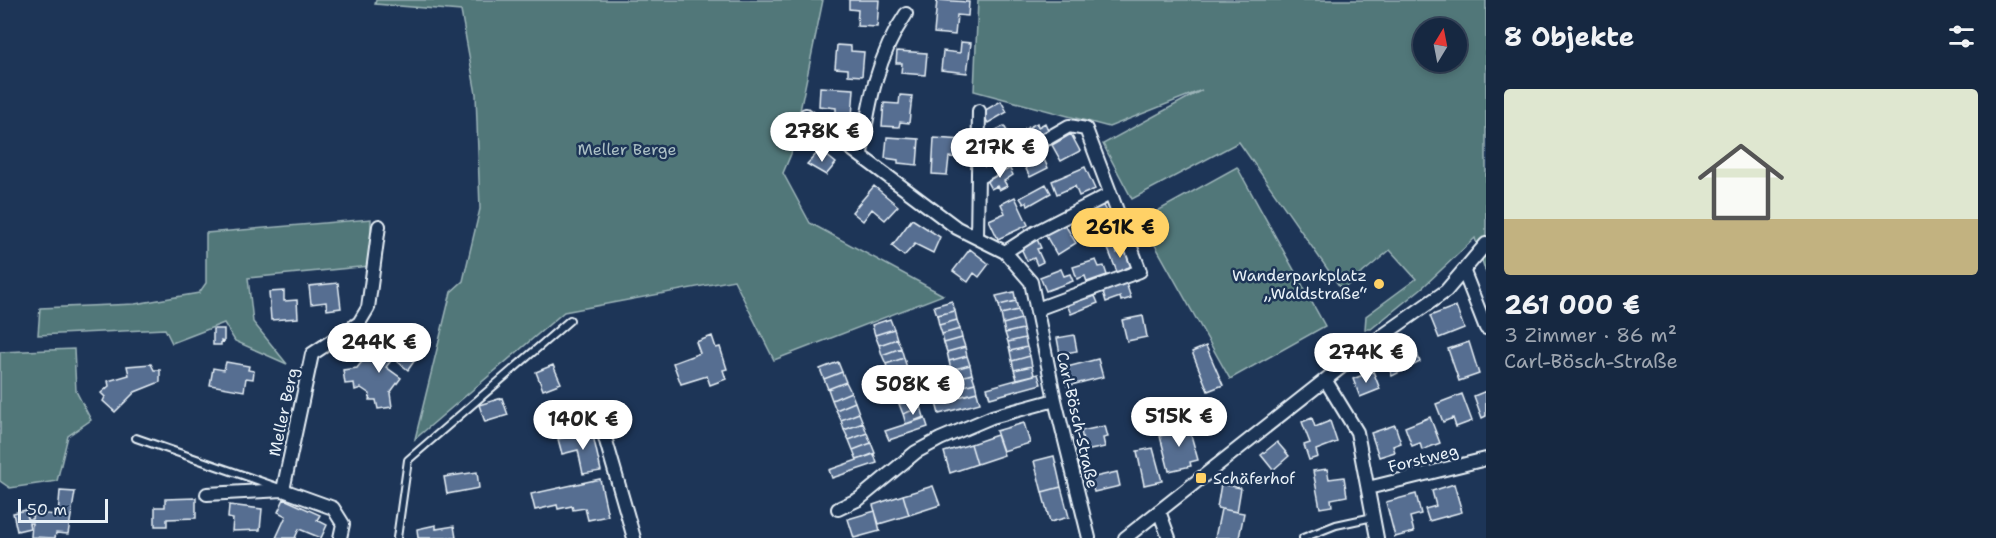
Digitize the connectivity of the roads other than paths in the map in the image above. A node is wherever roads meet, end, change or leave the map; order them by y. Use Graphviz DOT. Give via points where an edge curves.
graph roads {
  1 [pos="906,14"];
  2 [pos="979,111"];
  3 [pos="806,115"];
  4 [pos="861,153"];
  5 [pos="978,178"];
  6 [pos="1110,194"];
  7 [pos="379,226"];
  8 [pos="977,237"];
  9 [pos="1486,244"];
  10 [pos="1005,252"];
  11 [pos="1464,272"];
  12 [pos="1036,309"];
  13 [pos="570,320"];
  14 [pos="1486,328"];
  15 [pos="1326,381"];
  16 [pos="1055,400"];
  17 [pos="602,427"];
  18 [pos="136,438"];
  19 [pos="1486,459"];
  20 [pos="1368,488"];
  21 [pos="283,490"];
  22 [pos="207,494"];
  23 [pos="838,509"];
  24 [pos="1159,511"];
  25 [pos="1373,517"];
  26 [pos="340,538"];
  27 [pos="397,538"];
  28 [pos="634,538"];
  29 [pos="1089,538"];
  30 [pos="1125,538"];
  31 [pos="1169,538"];
  32 [pos="1303,538"];
  33 [pos="1377,538"];
  1 -- 4 [label="street" via="888,39 869,105"];
  2 -- 5 [label="street"];
  3 -- 4 [label="street, Carl-Bösch-Straße"];
  4 -- 8 [label="street, Carl-Bösch-Straße" via="921,203"];
  5 -- 6 [label="street" via="1069,126 1086,129"];
  5 -- 8 [label="street"];
  6 -- 10 [label="street"];
  6 -- 12 [label="street" via="1140,271"];
  7 -- 21 [label="street, Meller Berg" via="368,308 359,323 312,354"];
  8 -- 10 [label="street, Carl-Bösch-Straße"];
  9 -- 11 [label="street"];
  10 -- 12 [label="street, Carl-Bösch-Straße" via="1031,282"];
  11 -- 14 [label="street"];
  11 -- 15 [label="street" via="1446,291"];
  12 -- 16 [label="street, Carl-Bösch-Straße"];
  13 -- 27 [label="lane" via="408,460"];
  15 -- 20 [label="street" via="1357,432"];
  15 -- 24 [label="street"];
  16 -- 23 [label="street" via="992,417 940,439 916,452 859,499"];
  16 -- 29 [label="street, Carl-Bösch-Straße"];
  17 -- 28 [label="street"];
  18 -- 21 [label="lane"];
  19 -- 20 [label="street, Forstweg"];
  20 -- 25 [label="street"];
  21 -- 22 [label="street"];
  21 -- 26 [label="street" via="333,508 343,524"];
  24 -- 30 [label="street"];
  24 -- 31 [label="street"];
  25 -- 32 [label="lane"];
  25 -- 33 [label="street"];
}
